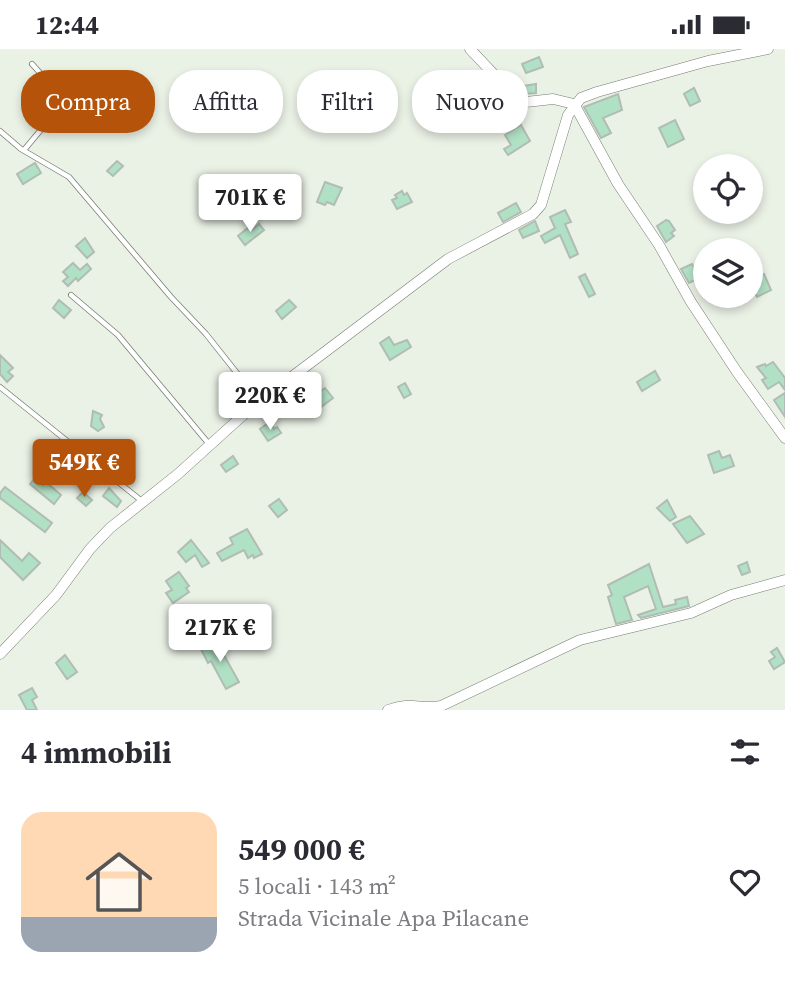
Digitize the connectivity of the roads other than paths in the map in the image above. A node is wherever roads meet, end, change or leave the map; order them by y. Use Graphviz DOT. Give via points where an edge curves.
graph roads {
  1 [pos="470,49"];
  2 [pos="768,49"];
  3 [pos="32,64"];
  4 [pos="574,104"];
  5 [pos="0,131"];
  6 [pos="23,151"];
  7 [pos="71,295"];
  8 [pos="0,387"];
  9 [pos="260,401"];
  10 [pos="785,438"];
  11 [pos="210,445"];
  12 [pos="143,502"];
  13 [pos="785,580"];
  14 [pos="0,654"];
  15 [pos="388,710"];
  1 -- 4 [label="street" via="518,100 554,99"];
  2 -- 4 [label="street" via="597,92"];
  3 -- 6 [label="lane" via="50,84 60,107"];
  4 -- 9 [label="street" via="541,205 533,214 448,258"];
  4 -- 10 [label="street" via="691,302"];
  5 -- 6 [label="lane"];
  6 -- 9 [label="lane" via="69,177"];
  7 -- 11 [label="lane" via="118,335"];
  8 -- 12 [label="lane"];
  9 -- 11 [label="street"];
  11 -- 12 [label="street"];
  12 -- 14 [label="street" via="90,549 56,595"];
  13 -- 15 [label="street" via="731,595 691,613 580,640 441,706 408,704"];
}
